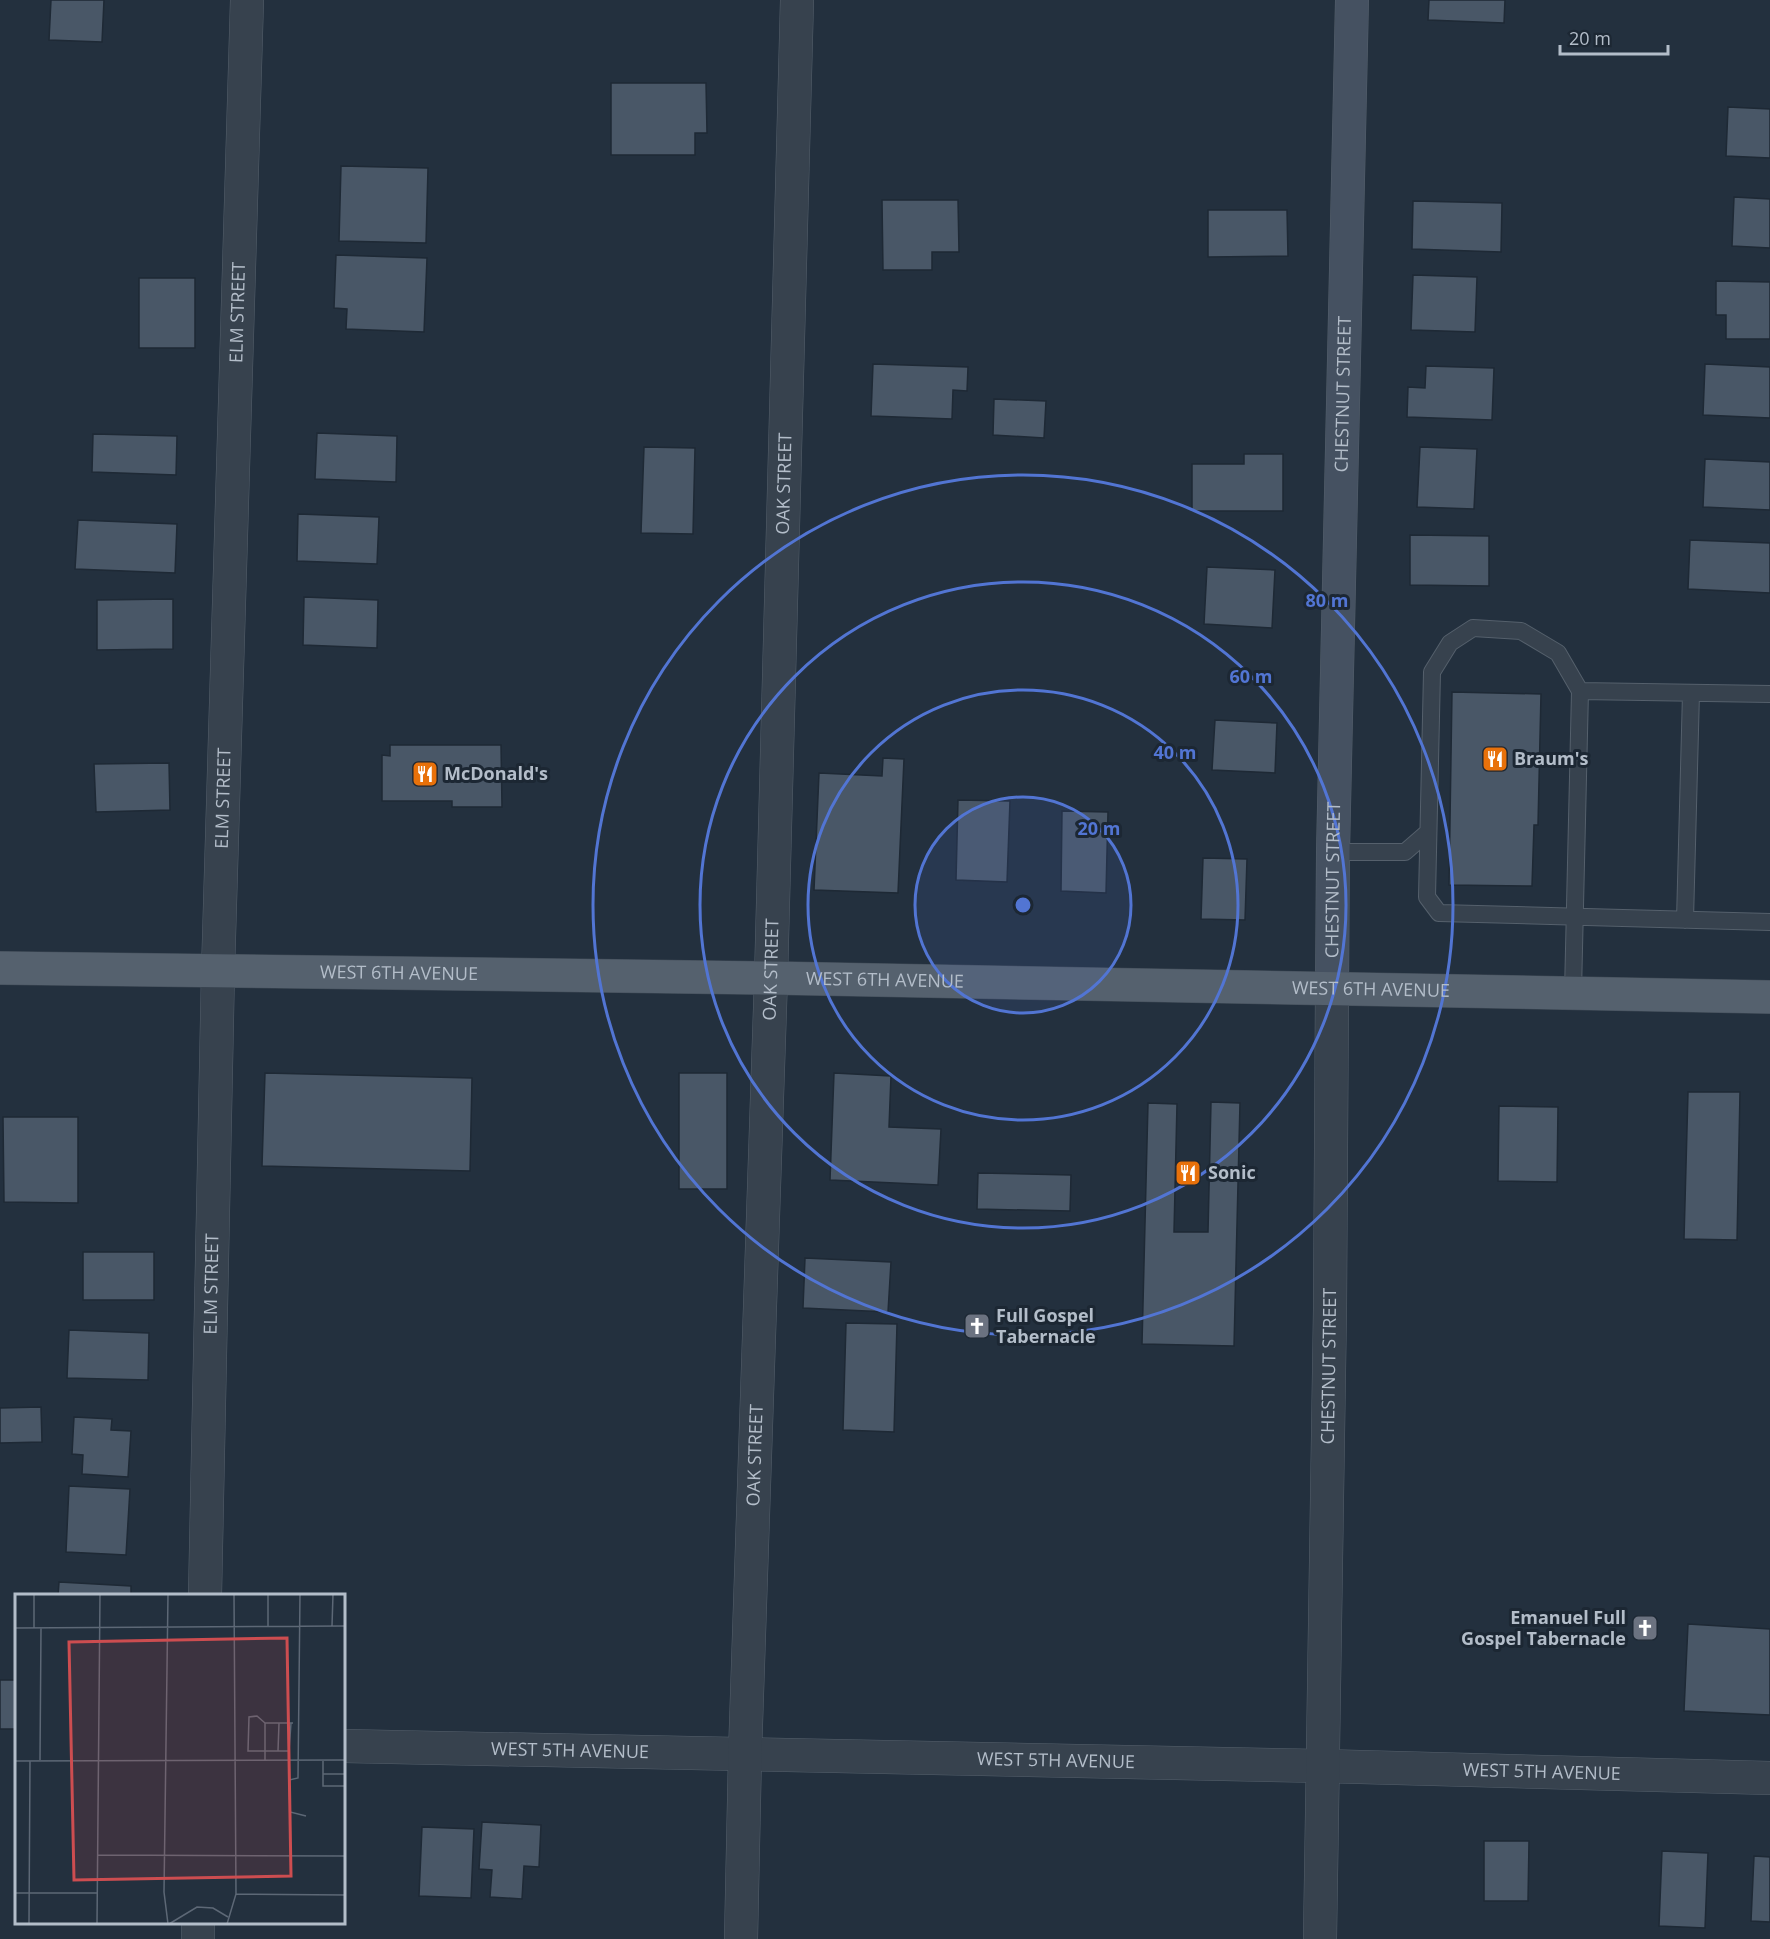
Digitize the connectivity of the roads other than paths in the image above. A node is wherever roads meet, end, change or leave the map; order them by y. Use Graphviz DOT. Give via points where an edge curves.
graph roads {
  1 [pos="247,0"];
  2 [pos="798,0"];
  3 [pos="1352,0"];
  4 [pos="1580,691"];
  5 [pos="1691,693"];
  6 [pos="1770,694"];
  7 [pos="1428,832"];
  8 [pos="1333,852"];
  9 [pos="1575,916"];
  10 [pos="1685,920"];
  11 [pos="1770,922"];
  12 [pos="0,968"];
  13 [pos="218,971"];
  14 [pos="771,978"];
  15 [pos="1332,988"];
  16 [pos="1573,992"];
  17 [pos="1770,997"];
  18 [pos="205,1594"];
  19 [pos="345,1746"];
  20 [pos="745,1754"];
  21 [pos="1323,1766"];
  22 [pos="1770,1778"];
  23 [pos="741,1939"];
  24 [pos="1320,1939"];
  1 -- 13 [label="street, ELM STREET"];
  2 -- 14 [label="street, OAK STREET"];
  3 -- 8 [label="street, CHESTNUT STREET"];
  4 -- 5 [label="lane"];
  4 -- 7 [label="lane" via="1558,653 1521,631 1473,628 1450,644 1432,672"];
  4 -- 9 [label="lane"];
  5 -- 6 [label="lane"];
  5 -- 10 [label="lane"];
  7 -- 8 [label="lane" via="1405,852"];
  7 -- 9 [label="lane" via="1427,897 1439,913"];
  8 -- 15 [label="street, CHESTNUT STREET"];
  9 -- 10 [label="lane"];
  9 -- 16 [label="lane"];
  10 -- 11 [label="lane"];
  12 -- 13 [label="main road, WEST 6TH AVENUE"];
  13 -- 14 [label="main road, WEST 6TH AVENUE"];
  13 -- 18 [label="street, ELM STREET"];
  14 -- 15 [label="main road, WEST 6TH AVENUE"];
  14 -- 20 [label="street, OAK STREET"];
  15 -- 16 [label="main road, WEST 6TH AVENUE"];
  15 -- 21 [label="street, CHESTNUT STREET"];
  16 -- 17 [label="main road, WEST 6TH AVENUE"];
  19 -- 20 [label="street, WEST 5TH AVENUE"];
  20 -- 21 [label="street, WEST 5TH AVENUE"];
  20 -- 23 [label="street, OAK STREET"];
  21 -- 22 [label="street, WEST 5TH AVENUE"];
  21 -- 24 [label="street, CHESTNUT STREET"];
}
